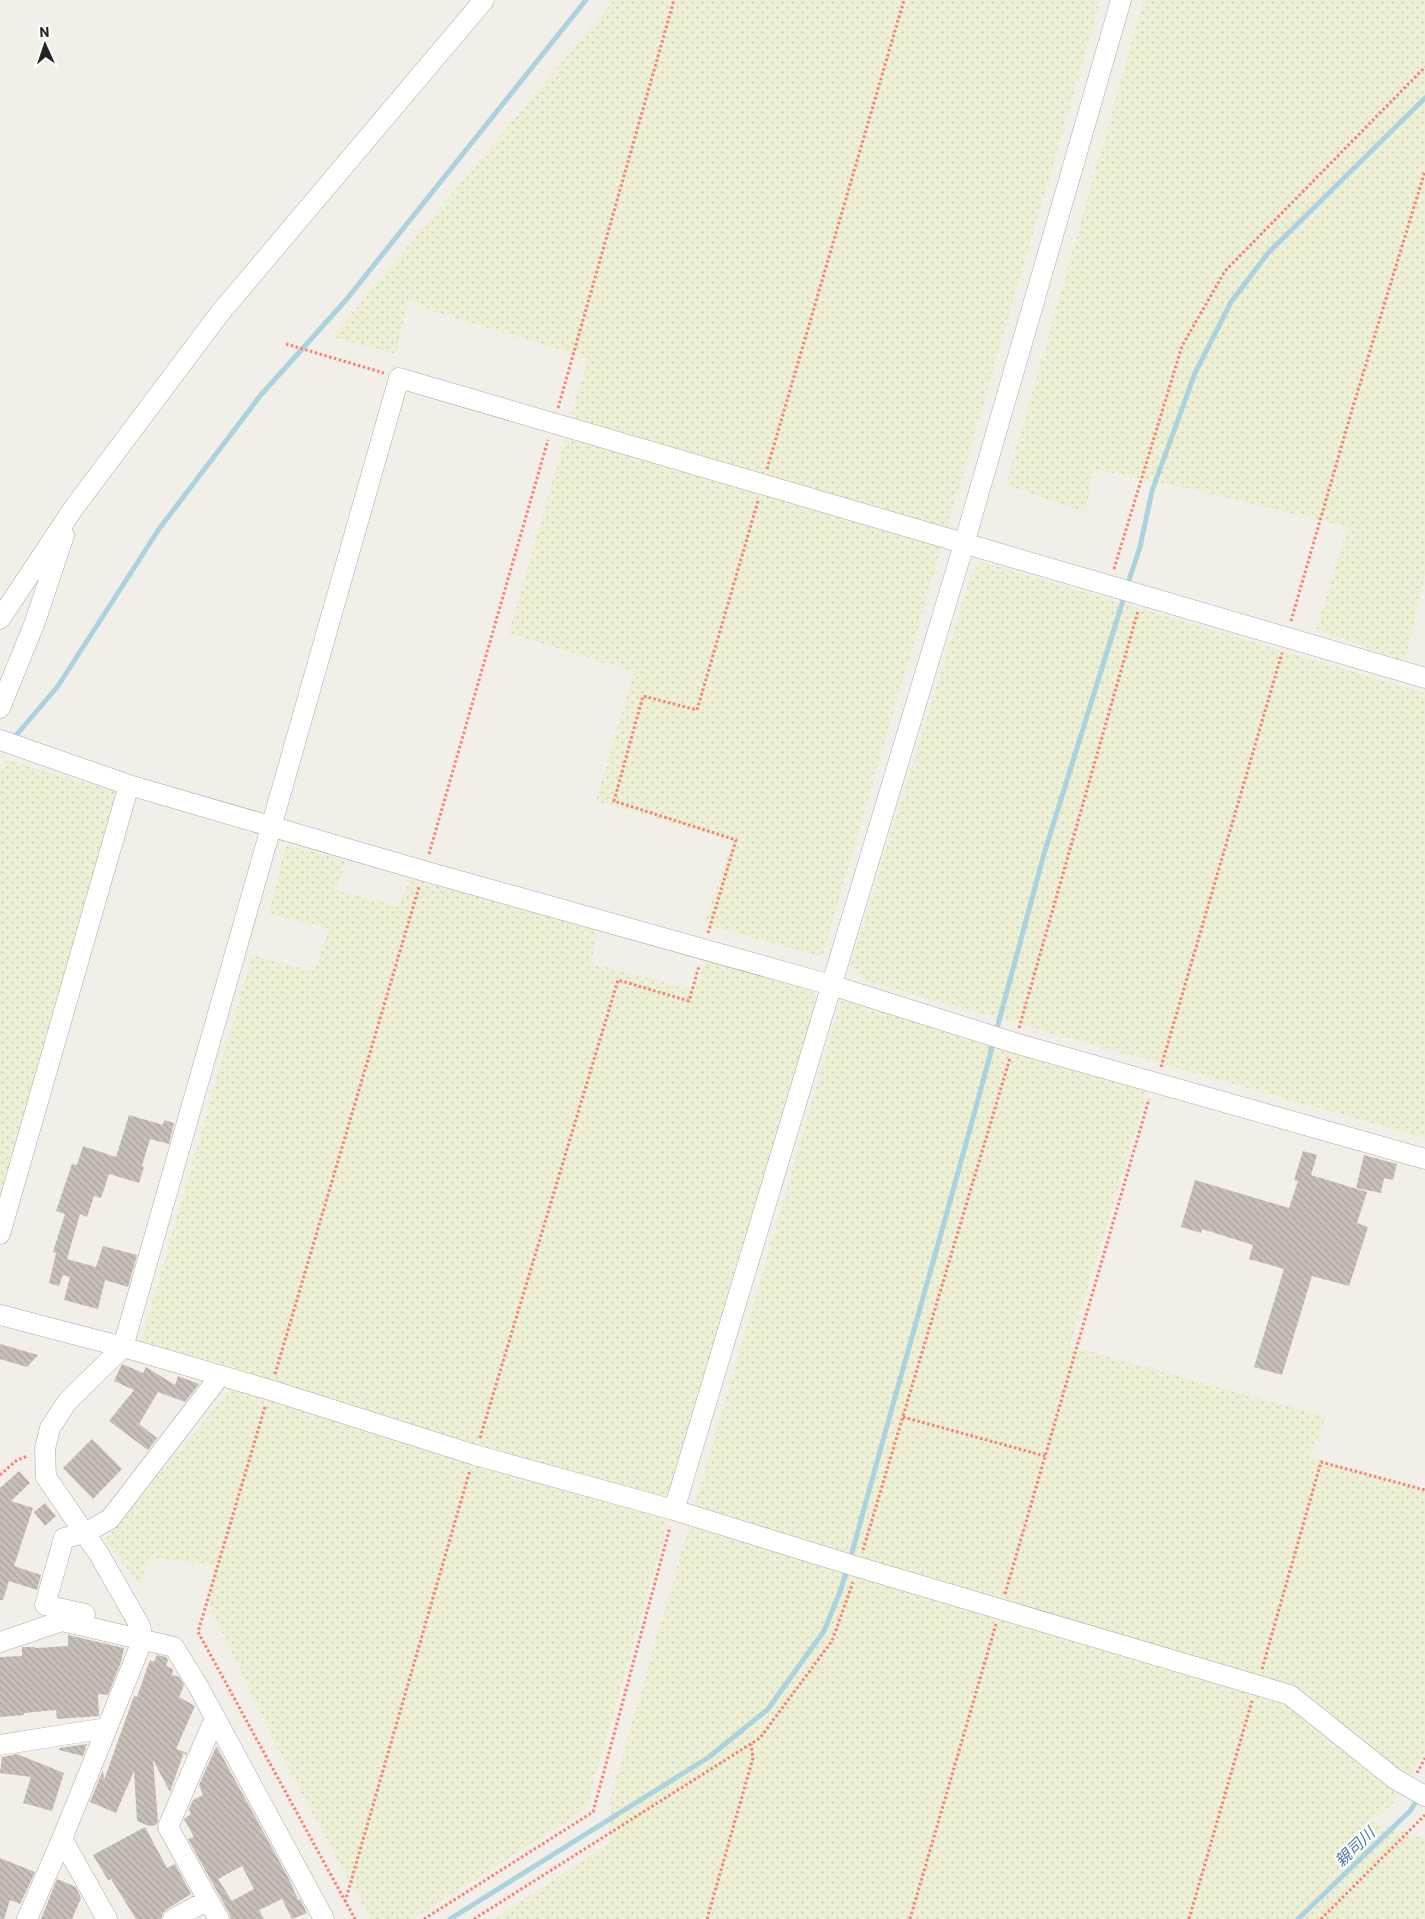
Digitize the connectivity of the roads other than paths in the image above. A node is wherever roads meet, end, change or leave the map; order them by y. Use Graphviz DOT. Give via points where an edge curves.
graph roads {
  1 [pos="484,0"];
  2 [pos="1122,0"];
  3 [pos="73,509"];
  4 [pos="964,544"];
  5 [pos="0,619"];
  6 [pos="1425,678"];
  7 [pos="0,708"];
  8 [pos="0,740"];
  9 [pos="129,785"];
  10 [pos="272,827"];
  11 [pos="831,985"];
  12 [pos="1425,1159"];
  13 [pos="0,1234"];
  14 [pos="0,1315"];
  15 [pos="123,1347"];
  16 [pos="220,1376"];
  17 [pos="674,1510"];
  18 [pos="85,1533"];
  19 [pos="142,1633"];
  20 [pos="0,1642"];
  21 [pos="215,1718"];
  22 [pos="107,1728"];
  23 [pos="0,1744"];
  24 [pos="1425,1796"];
  25 [pos="62,1839"];
  26 [pos="208,1900"];
  27 [pos="27,1919"];
  28 [pos="107,1919"];
  29 [pos="173,1919"];
  30 [pos="219,1919"];
  31 [pos="324,1919"];
  1 -- 3 [label="street" via="220,313"];
  2 -- 4 [label="street"];
  3 -- 5 [label="street"];
  3 -- 7 [label="street" via="35,622"];
  4 -- 6 [label="street"];
  4 -- 10 [label="street" via="399,378"];
  4 -- 11 [label="street"];
  8 -- 9 [label="street"];
  9 -- 10 [label="street"];
  9 -- 13 [label="street"];
  10 -- 11 [label="street"];
  10 -- 15 [label="street"];
  11 -- 12 [label="street" via="1015,1043"];
  11 -- 17 [label="street"];
  14 -- 15 [label="street"];
  15 -- 16 [label="street"];
  15 -- 18 [label="street" via="67,1402 50,1428 45,1449 46,1477"];
  16 -- 17 [label="street" via="474,1455"];
  16 -- 18 [label="street" via="110,1519"];
  17 -- 24 [label="street" via="1290,1695 1395,1779"];
  18 -- 19 [label="street"];
  18 -- 19 [label="street" via="64,1538 45,1605"];
  19 -- 20 [label="street" via="62,1621"];
  19 -- 21 [label="street" via="174,1647"];
  19 -- 22 [label="street"];
  21 -- 26 [label="street" via="168,1827"];
  21 -- 31 [label="street"];
  22 -- 23 [label="street"];
  22 -- 25 [label="street"];
  25 -- 27 [label="street"];
  25 -- 28 [label="street"];
  26 -- 29 [label="street"];
  26 -- 30 [label="street"];
}
